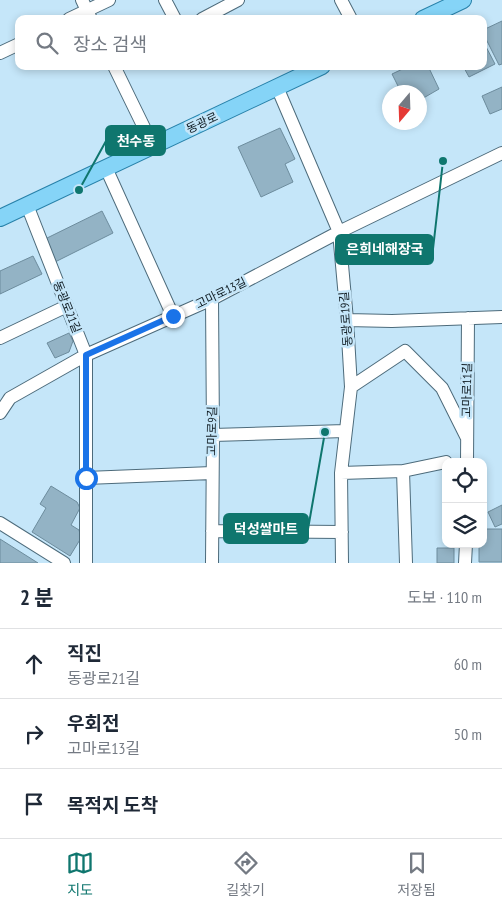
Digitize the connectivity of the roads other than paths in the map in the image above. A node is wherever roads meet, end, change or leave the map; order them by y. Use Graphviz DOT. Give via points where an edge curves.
graph roads {
  1 [pos="109,0"];
  2 [pos="165,0"];
  3 [pos="238,0"];
  4 [pos="341,0"];
  5 [pos="463,0"];
  6 [pos="86,10"];
  7 [pos="173,15"];
  8 [pos="210,15"];
  9 [pos="349,15"];
  10 [pos="431,15"];
  11 [pos="15,46"];
  12 [pos="0,53"];
  13 [pos="116,70"];
  14 [pos="313,70"];
  15 [pos="277,87"];
  16 [pos="153,146"];
  17 [pos="502,153"];
  18 [pos="106,168"];
  19 [pos="27,205"];
  20 [pos="0,218"];
  21 [pos="340,232"];
  22 [pos="212,299"];
  23 [pos="67,306"];
  24 [pos="173,316"];
  25 [pos="502,317"];
  26 [pos="468,318"];
  27 [pos="347,320"];
  28 [pos="0,338"];
  29 [pos="86,355"];
  30 [pos="350,387"];
  31 [pos="0,413"];
  32 [pos="345,431"];
  33 [pos="213,435"];
  34 [pos="467,438"];
  35 [pos="467,458"];
  36 [pos="442,463"];
  37 [pos="403,471"];
  38 [pos="341,473"];
  39 [pos="212,474"];
  40 [pos="86,478"];
  41 [pos="0,523"];
  42 [pos="212,531"];
  43 [pos="342,532"];
  44 [pos="466,548"];
  45 [pos="64,563"];
  46 [pos="86,563"];
  47 [pos="212,563"];
  48 [pos="342,563"];
  49 [pos="406,563"];
  50 [pos="465,563"];
  1 -- 6 [label="street"];
  2 -- 7 [label="street"];
  3 -- 8 [label="street"];
  4 -- 9 [label="street"];
  5 -- 10 [label="main road"];
  11 -- 12 [label="street"];
  13 -- 16 [label="street"];
  14 -- 15 [label="main road, 동광로"];
  15 -- 16 [label="main road, 동광로"];
  15 -- 21 [label="street, 동광로19길"];
  16 -- 18 [label="main road, 동광로"];
  17 -- 21 [label="street, 고마로13길"];
  18 -- 19 [label="main road, 동광로"];
  18 -- 24 [label="street"];
  19 -- 20 [label="main road, 동광로"];
  19 -- 23 [label="street, 동광로21길"];
  21 -- 22 [label="street, 고마로13길"];
  21 -- 27 [label="street, 동광로19길"];
  22 -- 24 [label="street, 고마로13길"];
  22 -- 33 [label="street, 고마로9길"];
  23 -- 28 [label="street"];
  23 -- 29 [label="street, 동광로21길"];
  24 -- 29 [label="street, 고마로13길"];
  25 -- 26 [label="street"];
  26 -- 27 [label="street"];
  26 -- 34 [label="street, 고마로11길"];
  27 -- 30 [label="street, 동광로19길"];
  29 -- 31 [label="street, 고마로13길" via="10,398"];
  29 -- 40 [label="street, 동광로21길"];
  30 -- 32 [label="street, 동광로19길"];
  30 -- 34 [label="street" via="405,352 442,388"];
  32 -- 33 [label="street"];
  32 -- 38 [label="street, 동광로19길"];
  33 -- 39 [label="street, 고마로9길"];
  34 -- 35 [label="street, 고마로11길"];
  36 -- 37 [label="street"];
  37 -- 38 [label="street"];
  37 -- 49 [label="street"];
  38 -- 43 [label="street, 동광로19길"];
  39 -- 40 [label="street"];
  39 -- 42 [label="street, 고마로9길"];
  40 -- 46 [label="street, 동광로21길"];
  41 -- 45 [label="street"];
  42 -- 43 [label="street"];
  42 -- 47 [label="street, 고마로9길"];
  43 -- 48 [label="street, 동광로19길"];
  44 -- 50 [label="street"];
}
